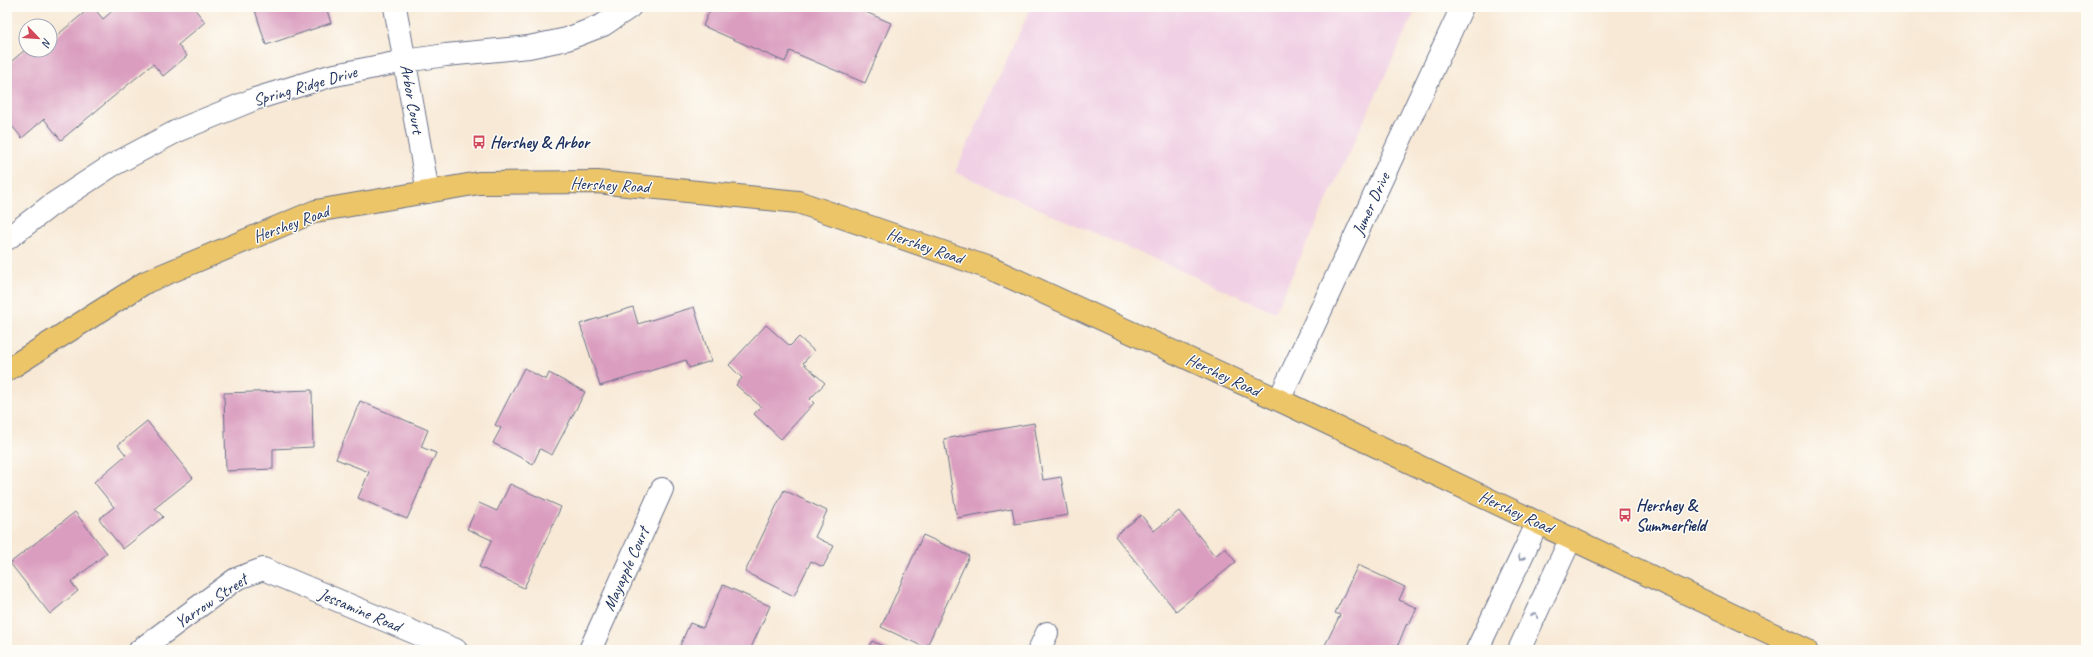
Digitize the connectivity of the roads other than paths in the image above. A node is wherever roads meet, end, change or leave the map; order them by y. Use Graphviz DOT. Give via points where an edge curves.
graph roads {
  1 [pos="395,7"];
  2 [pos="630,7"];
  3 [pos="1462,7"];
  4 [pos="405,61"];
  5 [pos="428,192"];
  6 [pos="7,238"];
  7 [pos="7,370"];
  8 [pos="1279,400"];
  9 [pos="662,489"];
  10 [pos="1538,522"];
  11 [pos="1571,538"];
  12 [pos="263,569"];
  13 [pos="140,650"];
  14 [pos="456,650"];
  15 [pos="590,650"];
  16 [pos="1477,650"];
  17 [pos="1519,650"];
  18 [pos="1806,650"];
  1 -- 4 [label="street, Arbor Court"];
  2 -- 4 [label="street, Spring Ridge Drive" via="603,25 567,39 529,47"];
  3 -- 8 [label="street, Jumer Drive"];
  4 -- 5 [label="street, Arbor Court"];
  4 -- 6 [label="street, Spring Ridge Drive" via="330,76 255,99 179,130 112,166 50,206"];
  5 -- 7 [label="main road, Hershey Road" via="316,211 146,282"];
  5 -- 8 [label="main road, Hershey Road" via="479,183 597,182 798,202 992,269"];
  8 -- 10 [label="main road, Hershey Road"];
  9 -- 15 [label="street, Mayapple Court"];
  10 -- 11 [label="main road, Hershey Road"];
  10 -- 16 [label="street, one-way"];
  17 -- 11 [label="street, one-way"];
  11 -- 18 [label="main road, Hershey Road"];
  12 -- 13 [label="street, Yarrow Street" via="236,579"];
  12 -- 14 [label="street, Jessamine Road"];
}
